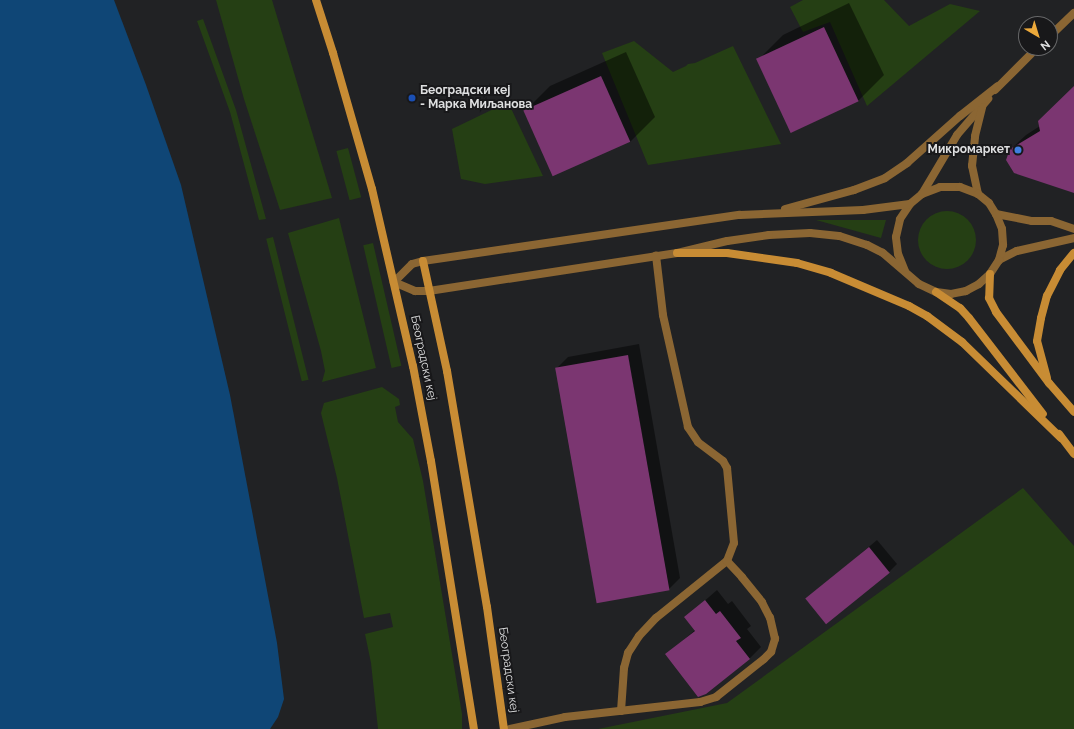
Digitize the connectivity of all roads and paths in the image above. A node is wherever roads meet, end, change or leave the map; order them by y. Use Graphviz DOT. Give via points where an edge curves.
graph roads {
  1 [pos="316,0"];
  2 [pos="1074,13"];
  3 [pos="1058,28"];
  4 [pos="1029,56"];
  5 [pos="998,86"];
  6 [pos="983,105"];
  7 [pos="922,194"];
  8 [pos="978,194"];
  9 [pos="910,204"];
  10 [pos="771,213"];
  11 [pos="996,214"];
  12 [pos="1074,228"];
  13 [pos="1074,238"];
  14 [pos="677,253"];
  15 [pos="1074,253"];
  16 [pos="656,256"];
  17 [pos="999,260"];
  18 [pos="423,261"];
  19 [pos="905,271"];
  20 [pos="990,274"];
  21 [pos="394,282"];
  22 [pos="429,291"];
  23 [pos="936,292"];
  24 [pos="1049,383"];
  25 [pos="1074,412"];
  26 [pos="1062,438"];
  27 [pos="1074,454"];
  28 [pos="727,561"];
  29 [pos="621,711"];
  30 [pos="474,729"];
  31 [pos="504,729"];
  32 [pos="510,729"];
  1 -- 21 [label="main road, Београдски кеј" via="372,189"];
  2 -- 3 [label="street"];
  4 -- 5 [label="street"];
  5 -- 6 [label="street"];
  5 -- 10 [label="street" via="907,163 885,178 854,190"];
  6 -- 7 [label="street" via="957,135"];
  6 -- 8 [label="street" via="975,136 972,166"];
  7 -- 8 [label="street" via="940,187 960,187"];
  7 -- 9 [label="street"];
  8 -- 11 [label="street"];
  9 -- 10 [label="street" via="863,210"];
  9 -- 19 [label="street" via="900,219 896,237 898,254"];
  10 -- 18 [label="street" via="740,215"];
  11 -- 12 [label="street" via="1032,221 1051,221"];
  11 -- 17 [label="street" via="1002,229 1003,245"];
  13 -- 17 [label="street" via="1017,251"];
  14 -- 16 [label="street"];
  14 -- 19 [label="street" via="769,234 810,233 840,236 867,245 883,253"];
  14 -- 26 [label="main road" via="727,253 797,263 831,273 909,306 962,342"];
  15 -- 24 [label="main road" via="1060,270 1047,296 1041,318 1037,341"];
  16 -- 22 [label="street"];
  16 -- 28 [label="street" via="663,315 688,427 698,442 723,461 727,468 734,543"];
  17 -- 20 [label="street"];
  18 -- 21 [label="street" via="412,264"];
  18 -- 22 [label="main road, Београдски кеј"];
  19 -- 23 [label="street" via="919,284"];
  20 -- 23 [label="street" via="980,284 966,291 951,294"];
  20 -- 24 [label="main road" via="989,298 992,306"];
  21 -- 22 [label="street" via="415,291"];
  21 -- 30 [label="main road, Београдски кеј" via="431,461"];
  22 -- 31 [label="main road, Београдски кеј" via="447,370 487,607"];
  23 -- 26 [label="main road" via="960,308 969,318"];
  24 -- 25 [label="main road"];
  26 -- 27 [label="main road"];
  28 -- 29 [label="street" via="656,618 639,636 628,652 624,668"];
  28 -- 29 [label="street" via="762,602 770,618 775,639 771,652 716,697 700,702"];
  29 -- 32 [label="street" via="565,717"];
}
